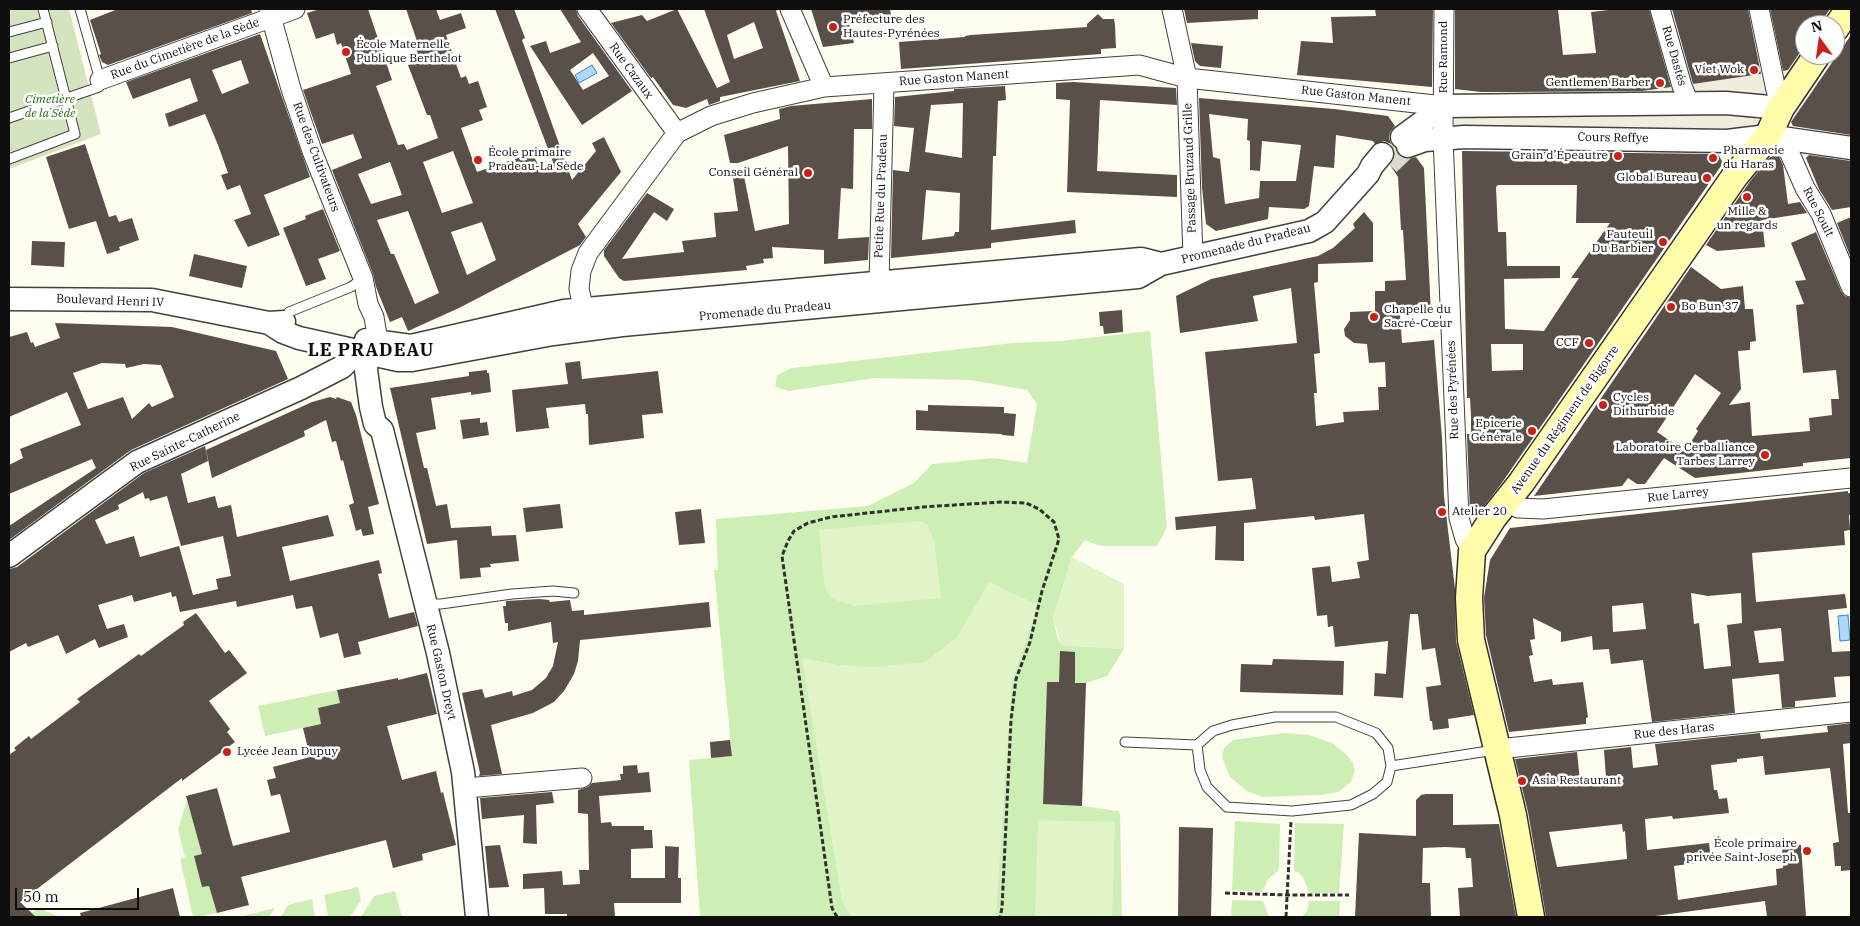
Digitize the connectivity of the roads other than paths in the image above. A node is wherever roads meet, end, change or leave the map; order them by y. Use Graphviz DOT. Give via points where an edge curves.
graph roads {
  1 [pos="43,9"];
  2 [pos="80,9"];
  3 [pos="295,9"];
  4 [pos="587,9"];
  5 [pos="790,9"];
  6 [pos="1172,9"];
  7 [pos="1444,9"];
  8 [pos="1660,9"];
  9 [pos="1759,9"];
  10 [pos="270,13"];
  11 [pos="47,22"];
  12 [pos="9,32"];
  13 [pos="53,46"];
  14 [pos="9,58"];
  15 [pos="1810,65"];
  16 [pos="1186,78"];
  17 [pos="100,80"];
  18 [pos="884,83"];
  19 [pos="824,87"];
  20 [pos="66,99"];
  21 [pos="1688,103"];
  22 [pos="1444,106"];
  23 [pos="1781,108"];
  24 [pos="9,118"];
  25 [pos="677,133"];
  26 [pos="1775,137"];
  27 [pos="1443,138"];
  28 [pos="1851,148"];
  29 [pos="9,159"];
  30 [pos="1386,159"];
  31 [pos="1193,258"];
  32 [pos="1161,264"];
  33 [pos="363,278"];
  34 [pos="879,283"];
  35 [pos="1851,287"];
  36 [pos="9,299"];
  37 [pos="864,302"];
  38 [pos="584,310"];
  39 [pos="278,322"];
  40 [pos="370,348"];
  41 [pos="1851,478"];
  42 [pos="1507,502"];
  43 [pos="1472,551"];
  44 [pos="9,556"];
  45 [pos="574,593"];
  46 [pos="425,604"];
  47 [pos="1851,712"];
  48 [pos="1125,742"];
  49 [pos="1197,745"];
  50 [pos="1498,749"];
  51 [pos="1391,766"];
  52 [pos="582,778"];
  53 [pos="466,788"];
  54 [pos="477,917"];
  55 [pos="1531,917"];
  1 -- 11 [label="lane"];
  2 -- 17 [label="lane"];
  3 -- 10 [label="street, Rue du Cimetière de la Sède"];
  4 -- 25 [label="street, Rue Cazaux"];
  5 -- 19 [label="street"];
  6 -- 16 [label="street, Passage Bruzaud Grille"];
  7 -- 22 [label="street, Rue Ramond"];
  8 -- 21 [label="street, Rue Dastés"];
  9 -- 23 [label="street"];
  10 -- 17 [label="street, Rue du Cimetière de la Sède"];
  10 -- 33 [label="street, Rue des Cultivateurs" via="312,152"];
  11 -- 12 [label="lane"];
  11 -- 13 [label="lane"];
  13 -- 14 [label="lane"];
  13 -- 20 [label="lane"];
  15 -- 23 [label="main road, Avenue du Régiment de Bigorre"];
  16 -- 18 [label="street, Rue Gaston Manent" via="1139,65"];
  16 -- 22 [label="street, Rue Gaston Manent"];
  16 -- 31 [label="street, Passage Bruzaud Grille"];
  17 -- 20 [label="lane" via="99,87"];
  18 -- 19 [label="street, Rue Gaston Manent"];
  18 -- 34 [label="street, Petite Rue du Pradeau"];
  19 -- 25 [label="street, Rue Gaston Manent" via="728,110"];
  20 -- 24 [label="lane"];
  20 -- 29 [label="lane" via="75,134"];
  21 -- 22 [label="street"];
  21 -- 23 [label="street" via="1736,103"];
  22 -- 27 [label="street, Rue des Pyrénées"];
  22 -- 27 [label="street" via="1405,141"];
  23 -- 26 [label="main road, Avenue du Régiment de Bigorre"];
  25 -- 38 [label="street, Rue Gaston Manent" via="588,253 581,271"];
  26 -- 27 [label="street, Cours Reffye" via="1728,140"];
  26 -- 28 [label="street, Cours Reffye"];
  26 -- 35 [label="street, Rue Soult" via="1821,214"];
  26 -- 42 [label="main road, Avenue du Régiment de Bigorre" via="1735,176"];
  27 -- 43 [label="street, Rue des Pyrénées" via="1459,518"];
  30 -- 31 [label="street, Promenade du Pradeau" via="1372,166 1325,222 1309,230"];
  31 -- 32 [label="street, Promenade du Pradeau"];
  32 -- 34 [label="street, Promenade du Pradeau" via="1141,259"];
  32 -- 37 [label="street, Promenade du Pradeau" via="1138,277"];
  33 -- 39 [label="lane" via="351,287 289,312"];
  33 -- 40 [label="street, Rue des Cultivateurs" via="374,317"];
  34 -- 37 [label="street" via="876,294"];
  34 -- 38 [label="street, Promenade du Pradeau"];
  36 -- 39 [label="street, Boulevard Henri IV" via="152,300"];
  37 -- 40 [label="street, Promenade du Pradeau" via="622,325 412,360 398,360"];
  38 -- 40 [label="street, Promenade du Pradeau" via="411,346"];
  39 -- 40 [label="street, Boulevard Henri IV" via="283,332 299,338"];
  40 -- 44 [label="street, Rue Sainte-Catherine" via="342,368 137,462"];
  40 -- 46 [label="street, Rue Gaston Dreyt" via="366,370 370,408 375,424 382,430"];
  41 -- 42 [label="street, Rue Larrey" via="1543,509 1518,508"];
  42 -- 43 [label="main road, Avenue du Régiment de Bigorre"];
  43 -- 50 [label="main road, Avenue du Régiment de Bigorre" via="1471,640"];
  45 -- 46 [label="lane" via="512,594"];
  46 -- 53 [label="street, Rue Gaston Dreyt"];
  47 -- 50 [label="street, Rue des Haras"];
  48 -- 49 [label="lane"];
  49 -- 51 [label="lane" via="1213,731 1232,725 1275,717 1336,717 1376,733 1388,748"];
  49 -- 51 [label="lane" via="1200,770 1207,788 1226,807 1292,811 1351,805 1373,794 1387,782"];
  50 -- 51 [label="lane"];
  50 -- 55 [label="main road, Avenue du Régiment de Bigorre" via="1514,815"];
  52 -- 53 [label="street"];
  53 -- 54 [label="street, Rue Gaston Dreyt"];
}
